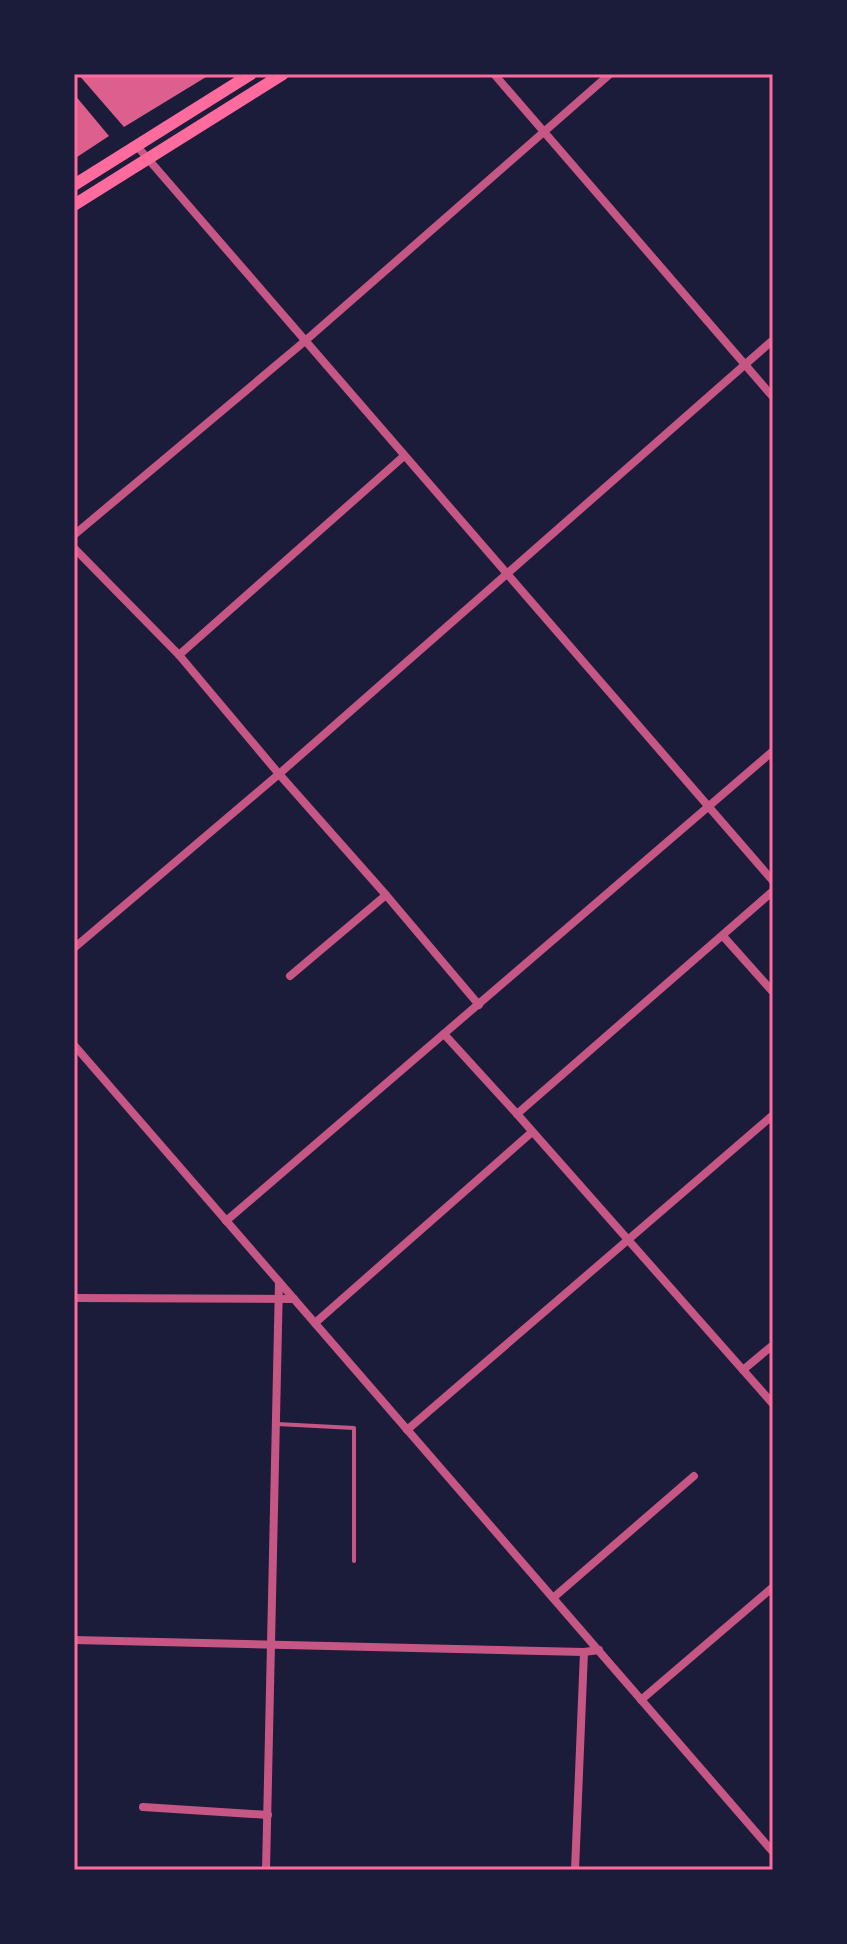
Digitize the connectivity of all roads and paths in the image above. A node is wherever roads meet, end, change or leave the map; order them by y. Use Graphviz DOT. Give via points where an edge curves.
graph roads {
  1 [pos="251,74"];
  2 [pos="283,74"];
  3 [pos="494,74"];
  4 [pos="610,74"];
  5 [pos="544,132"];
  6 [pos="136,145"];
  7 [pos="146,159"];
  8 [pos="74,185"];
  9 [pos="74,205"];
  10 [pos="773,340"];
  11 [pos="305,341"];
  12 [pos="745,364"];
  13 [pos="773,397"];
  14 [pos="404,456"];
  15 [pos="74,535"];
  16 [pos="74,548"];
  17 [pos="507,574"];
  18 [pos="179,655"];
  19 [pos="773,751"];
  20 [pos="279,774"];
  21 [pos="709,807"];
  22 [pos="773,881"];
  23 [pos="773,891"];
  24 [pos="386,895"];
  25 [pos="723,936"];
  26 [pos="74,948"];
  27 [pos="290,976"];
  28 [pos="773,992"];
  29 [pos="479,1005"];
  30 [pos="444,1034"];
  31 [pos="74,1045"];
  32 [pos="517,1114"];
  33 [pos="773,1115"];
  34 [pos="532,1132"];
  35 [pos="226,1221"];
  36 [pos="628,1240"];
  37 [pos="279,1281"];
  38 [pos="74,1298"];
  39 [pos="279,1299"];
  40 [pos="294,1299"];
  41 [pos="315,1323"];
  42 [pos="773,1345"];
  43 [pos="743,1370"];
  44 [pos="773,1404"];
  45 [pos="277,1424"];
  46 [pos="407,1430"];
  47 [pos="694,1476"];
  48 [pos="354,1561"];
  49 [pos="773,1587"];
  50 [pos="553,1598"];
  51 [pos="74,1640"];
  52 [pos="272,1646"];
  53 [pos="599,1650"];
  54 [pos="584,1652"];
  55 [pos="641,1700"];
  56 [pos="143,1807"];
  57 [pos="268,1815"];
  58 [pos="773,1852"];
  59 [pos="266,1870"];
  60 [pos="575,1870"];
  1 -- 6 [label="main road"];
  2 -- 7 [label="main road"];
  3 -- 5 [label="street"];
  4 -- 5 [label="street"];
  5 -- 11 [label="street"];
  5 -- 12 [label="street"];
  6 -- 7 [label="street"];
  6 -- 8 [label="main road"];
  7 -- 9 [label="main road"];
  7 -- 11 [label="street"];
  10 -- 12 [label="street"];
  11 -- 14 [label="street"];
  11 -- 15 [label="street"];
  12 -- 13 [label="street"];
  12 -- 17 [label="street"];
  14 -- 17 [label="street"];
  14 -- 18 [label="street"];
  16 -- 18 [label="street"];
  17 -- 20 [label="street"];
  17 -- 21 [label="street"];
  18 -- 20 [label="street"];
  19 -- 21 [label="street"];
  20 -- 24 [label="street"];
  20 -- 26 [label="street"];
  21 -- 22 [label="street"];
  21 -- 29 [label="street"];
  23 -- 25 [label="street"];
  24 -- 27 [label="street"];
  24 -- 29 [label="street"];
  25 -- 28 [label="street"];
  25 -- 32 [label="street"];
  29 -- 30 [label="street"];
  30 -- 32 [label="street"];
  30 -- 35 [label="street"];
  31 -- 35 [label="street"];
  32 -- 34 [label="street"];
  33 -- 36 [label="street"];
  34 -- 36 [label="street"];
  34 -- 41 [label="street"];
  35 -- 37 [label="street"];
  36 -- 43 [label="street"];
  36 -- 46 [label="street"];
  37 -- 39 [label="street"];
  37 -- 40 [label="street"];
  38 -- 39 [label="street"];
  39 -- 40 [label="street"];
  39 -- 45 [label="street"];
  40 -- 41 [label="street"];
  41 -- 46 [label="street"];
  42 -- 43 [label="street"];
  43 -- 44 [label="street"];
  45 -- 48 [label="lane" via="354,1428"];
  45 -- 52 [label="street"];
  46 -- 50 [label="street"];
  47 -- 50 [label="street"];
  49 -- 55 [label="street"];
  50 -- 53 [label="street"];
  51 -- 52 [label="street"];
  52 -- 54 [label="street"];
  52 -- 57 [label="street"];
  53 -- 54 [label="street"];
  53 -- 55 [label="street"];
  54 -- 60 [label="street"];
  55 -- 58 [label="street"];
  56 -- 57 [label="street"];
  57 -- 59 [label="street"];
}
